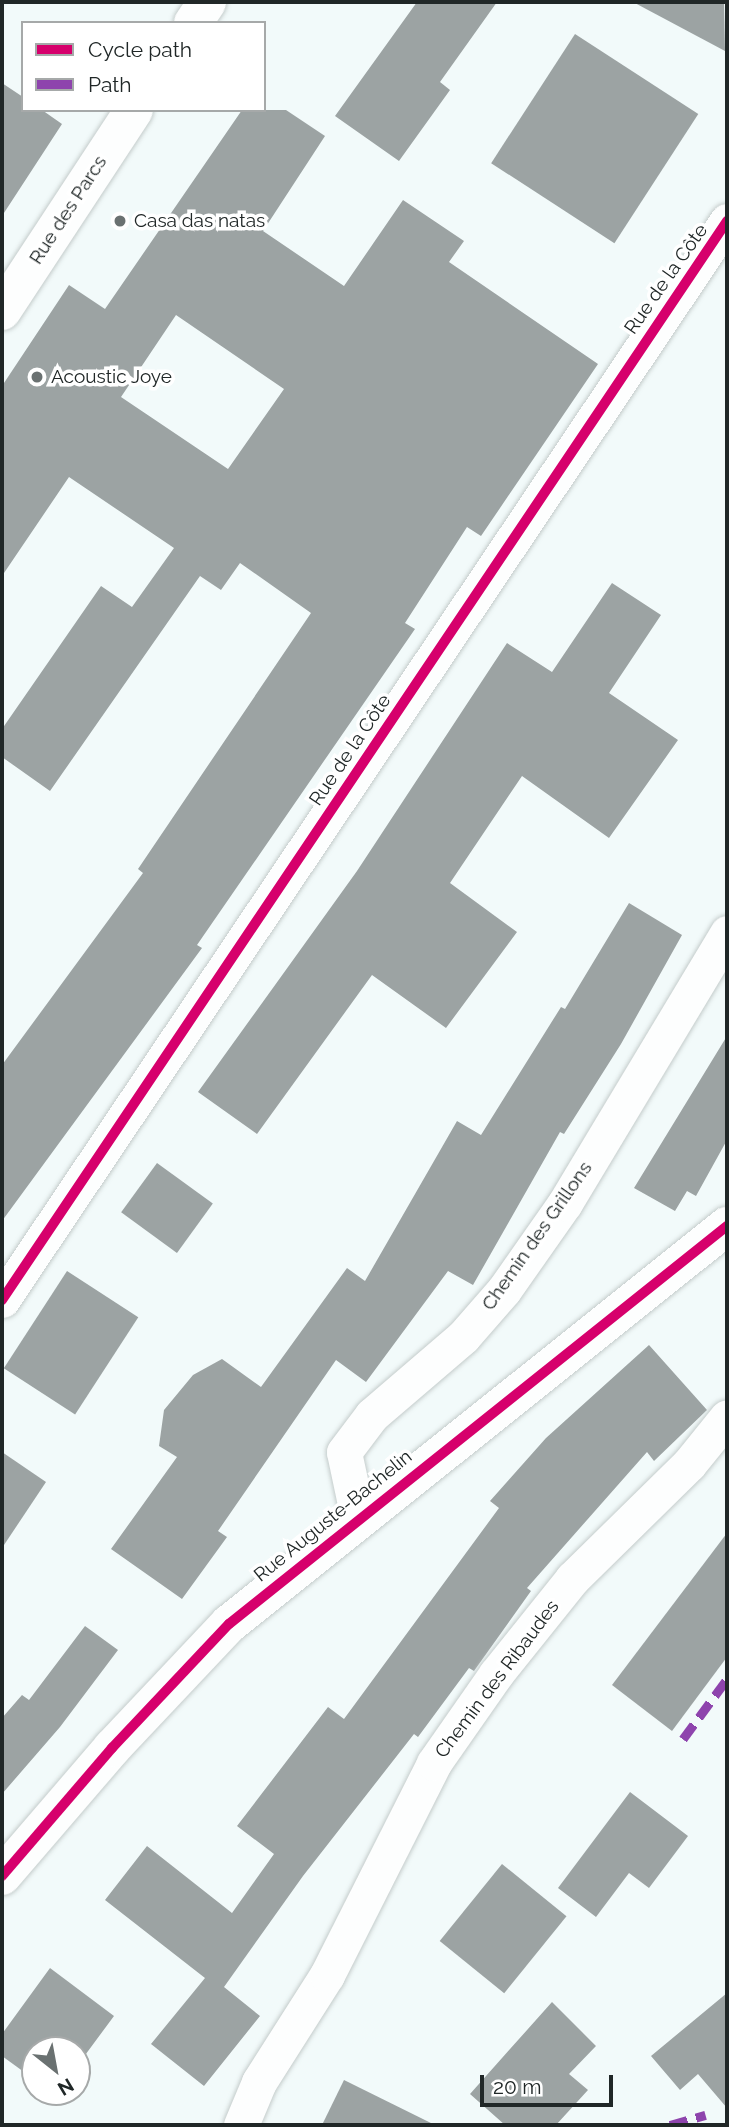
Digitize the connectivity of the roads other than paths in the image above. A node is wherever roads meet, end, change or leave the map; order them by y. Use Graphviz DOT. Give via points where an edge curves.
graph roads {
  1 [pos="207,2"];
  2 [pos="194,21"];
  3 [pos="133,112"];
  4 [pos="727,220"];
  5 [pos="2,311"];
  6 [pos="727,933"];
  7 [pos="727,1226"];
  8 [pos="2,1300"];
  9 [pos="727,1418"];
  10 [pos="358,1518"];
  11 [pos="2,1876"];
  12 [pos="241,2125"];
  1 -- 2 [label="street"];
  3 -- 5 [label="street, Rue des Parcs"];
  4 -- 8 [label="street, Rue de la Côte"];
  6 -- 10 [label="street, Chemin des Grillons" via="565,1203 504,1290 463,1337 372,1415 344,1452"];
  7 -- 10 [label="street, Rue Auguste-Bachelin"];
  9 -- 12 [label="street, Chemin des Ribaudes" via="689,1464 572,1579 496,1674 434,1763 327,1975 259,2082"];
  10 -- 11 [label="street, Rue Auguste-Bachelin" via="229,1624 112,1748"];
}
